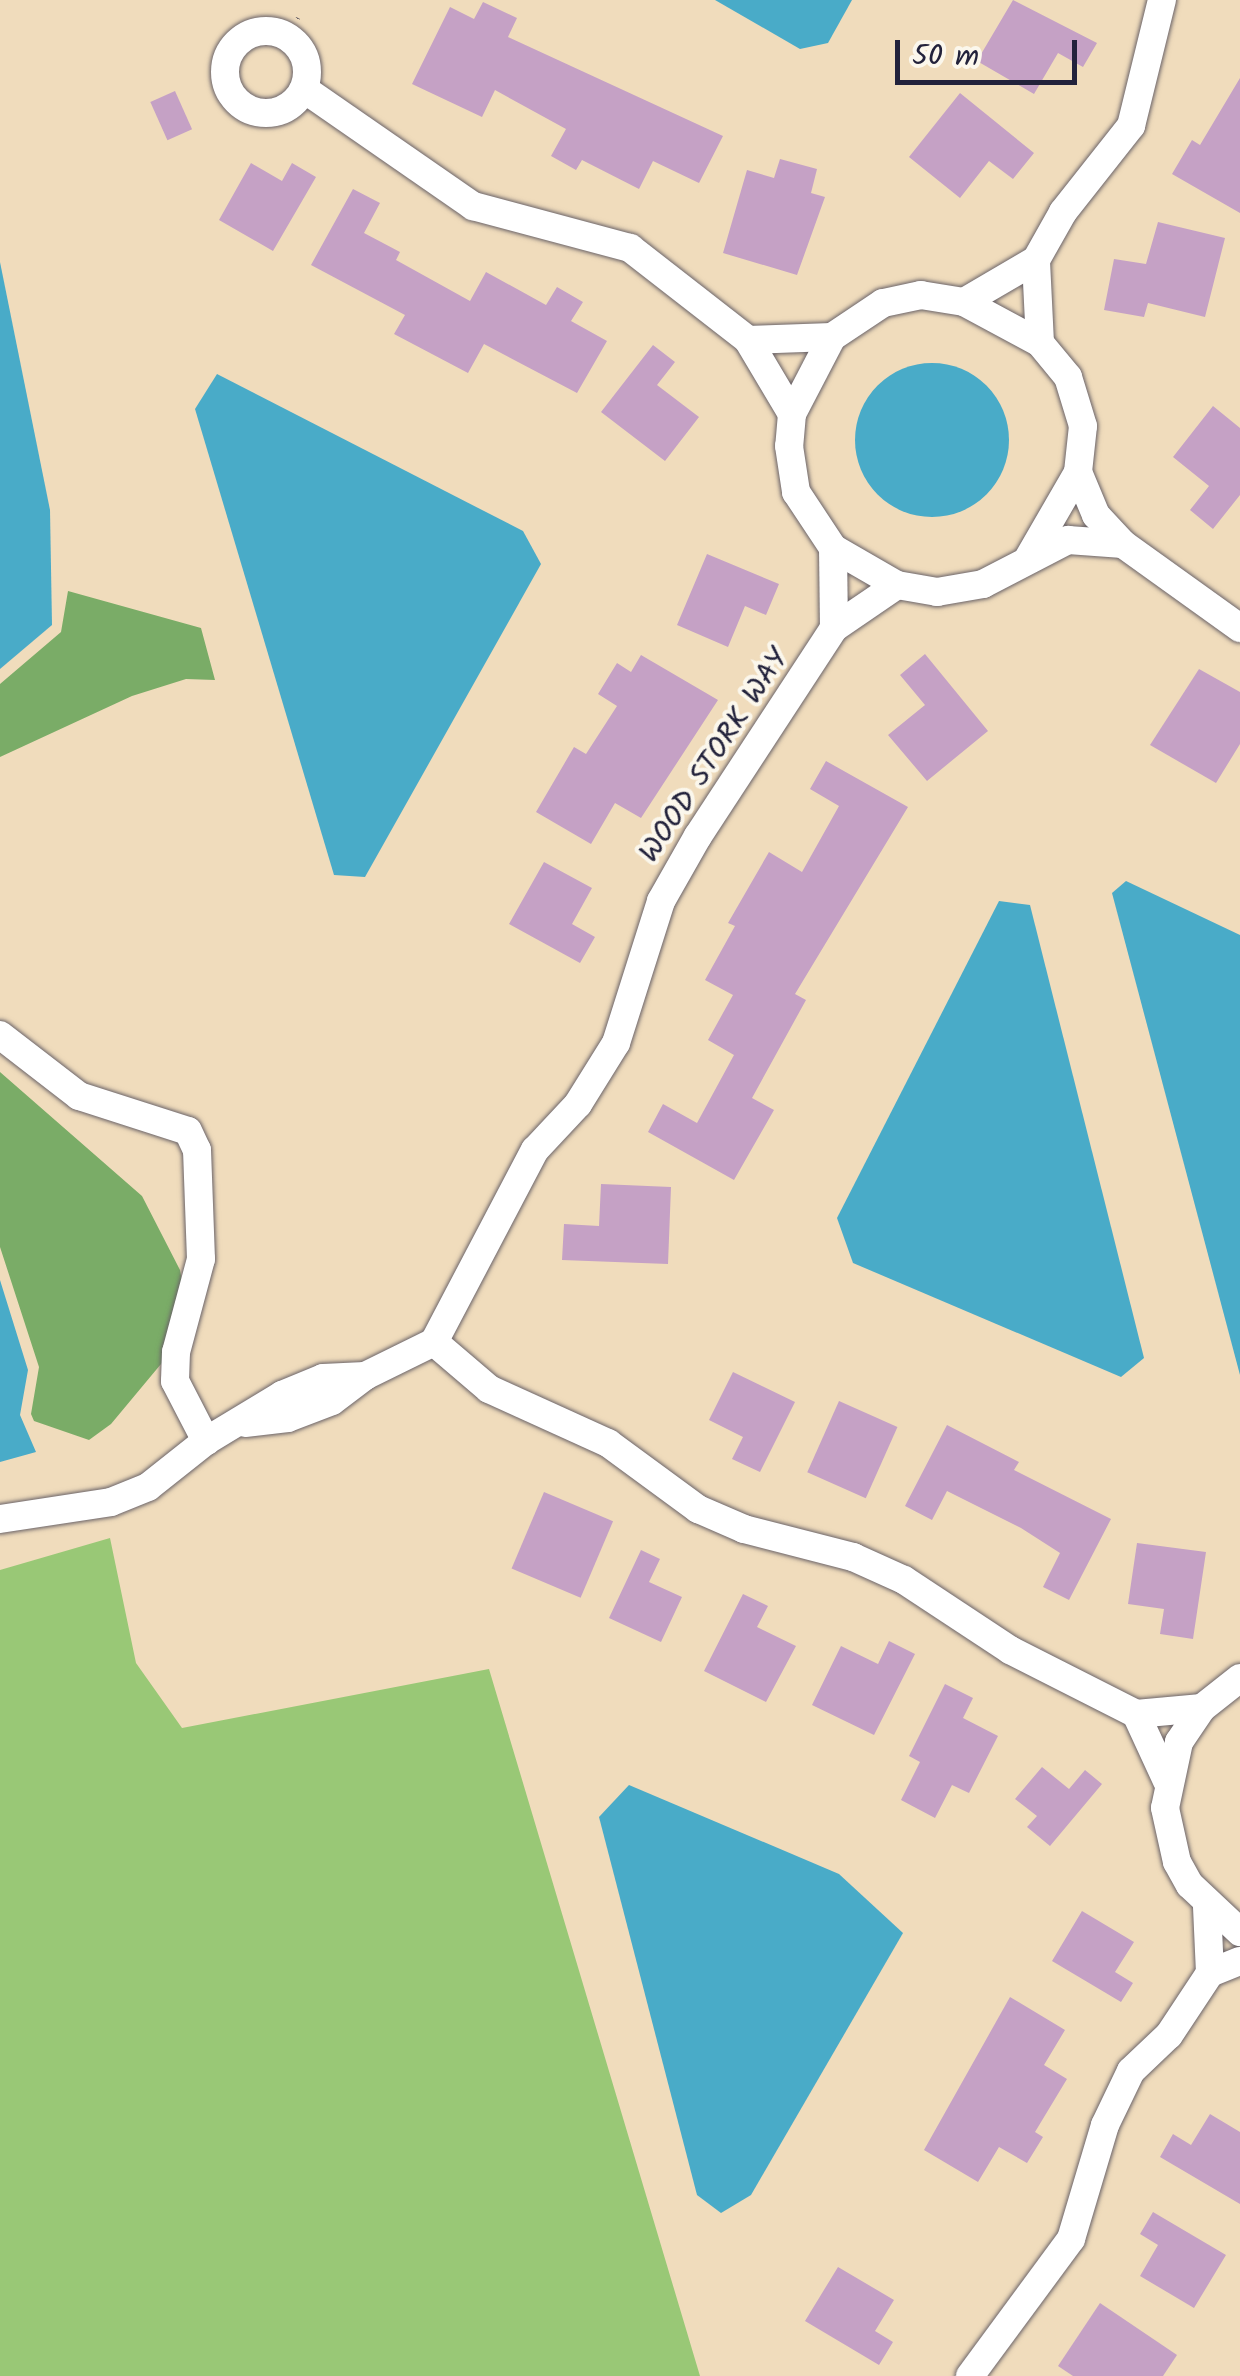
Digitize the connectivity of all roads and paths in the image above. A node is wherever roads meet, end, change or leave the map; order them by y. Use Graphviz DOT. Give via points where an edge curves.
graph roads {
  1 [pos="1162,0"];
  2 [pos="304,88"];
  3 [pos="1036,260"];
  4 [pos="964,302"];
  5 [pos="832,337"];
  6 [pos="748,340"];
  7 [pos="1040,344"];
  8 [pos="792,414"];
  9 [pos="1078,472"];
  10 [pos="1122,544"];
  11 [pos="833,548"];
  12 [pos="1029,557"];
  13 [pos="896,584"];
  14 [pos="834,628"];
  15 [pos="1240,628"];
  16 [pos="0,1034"];
  17 [pos="434,1342"];
  18 [pos="206,1441"];
  19 [pos="0,1518"];
  20 [pos="1240,1678"];
  21 [pos="1202,1708"];
  22 [pos="1136,1714"];
  23 [pos="1167,1781"];
  24 [pos="1207,1907"];
  25 [pos="1240,1932"];
  26 [pos="1240,1961"];
  27 [pos="1210,1973"];
  28 [pos="970,2376"];
  1 -- 3 [label="street" via="1131,126 1062,212"];
  2 -- 2 [label="street" via="306,60 294,28 239,41 225,68 227,86 257,112 285,108"];
  2 -- 6 [label="street" via="473,206 630,248"];
  3 -- 4 [label="street"];
  3 -- 7 [label="street"];
  4 -- 5 [label="street" via="921,295 883,303"];
  4 -- 7 [label="street"];
  5 -- 6 [label="street"];
  5 -- 8 [label="street"];
  6 -- 8 [label="street"];
  7 -- 9 [label="street" via="1068,377 1082,426"];
  8 -- 11 [label="street" via="796,492 817,533"];
  9 -- 10 [label="street" via="1096,515"];
  9 -- 12 [label="street"];
  10 -- 12 [label="street" via="1068,540"];
  10 -- 15 [label="street"];
  11 -- 13 [label="street"];
  11 -- 14 [label="street"];
  12 -- 13 [label="street" via="983,584 938,592"];
  13 -- 14 [label="street, WOOD STORK WAY"];
  14 -- 17 [label="street, WOOD STORK WAY" via="661,901 616,1043 578,1104 535,1150"];
  16 -- 18 [label="street" via="79,1096 188,1131 197,1150 201,1260 176,1352 176,1381"];
  17 -- 18 [label="street" via="365,1376 323,1378"];
  17 -- 22 [label="street" via="488,1390 608,1443 698,1509 744,1530 853,1557 904,1580 1010,1650"];
  18 -- 19 [label="street" via="148,1487 112,1502"];
  20 -- 21 [label="street"];
  21 -- 22 [label="street"];
  21 -- 23 [label="street" via="1180,1742"];
  22 -- 23 [label="street"];
  23 -- 24 [label="street" via="1168,1836"];
  24 -- 25 [label="street"];
  24 -- 27 [label="street"];
  26 -- 27 [label="street"];
  27 -- 28 [label="street" via="1168,2036 1130,2072 1105,2125 1071,2239"];
}
